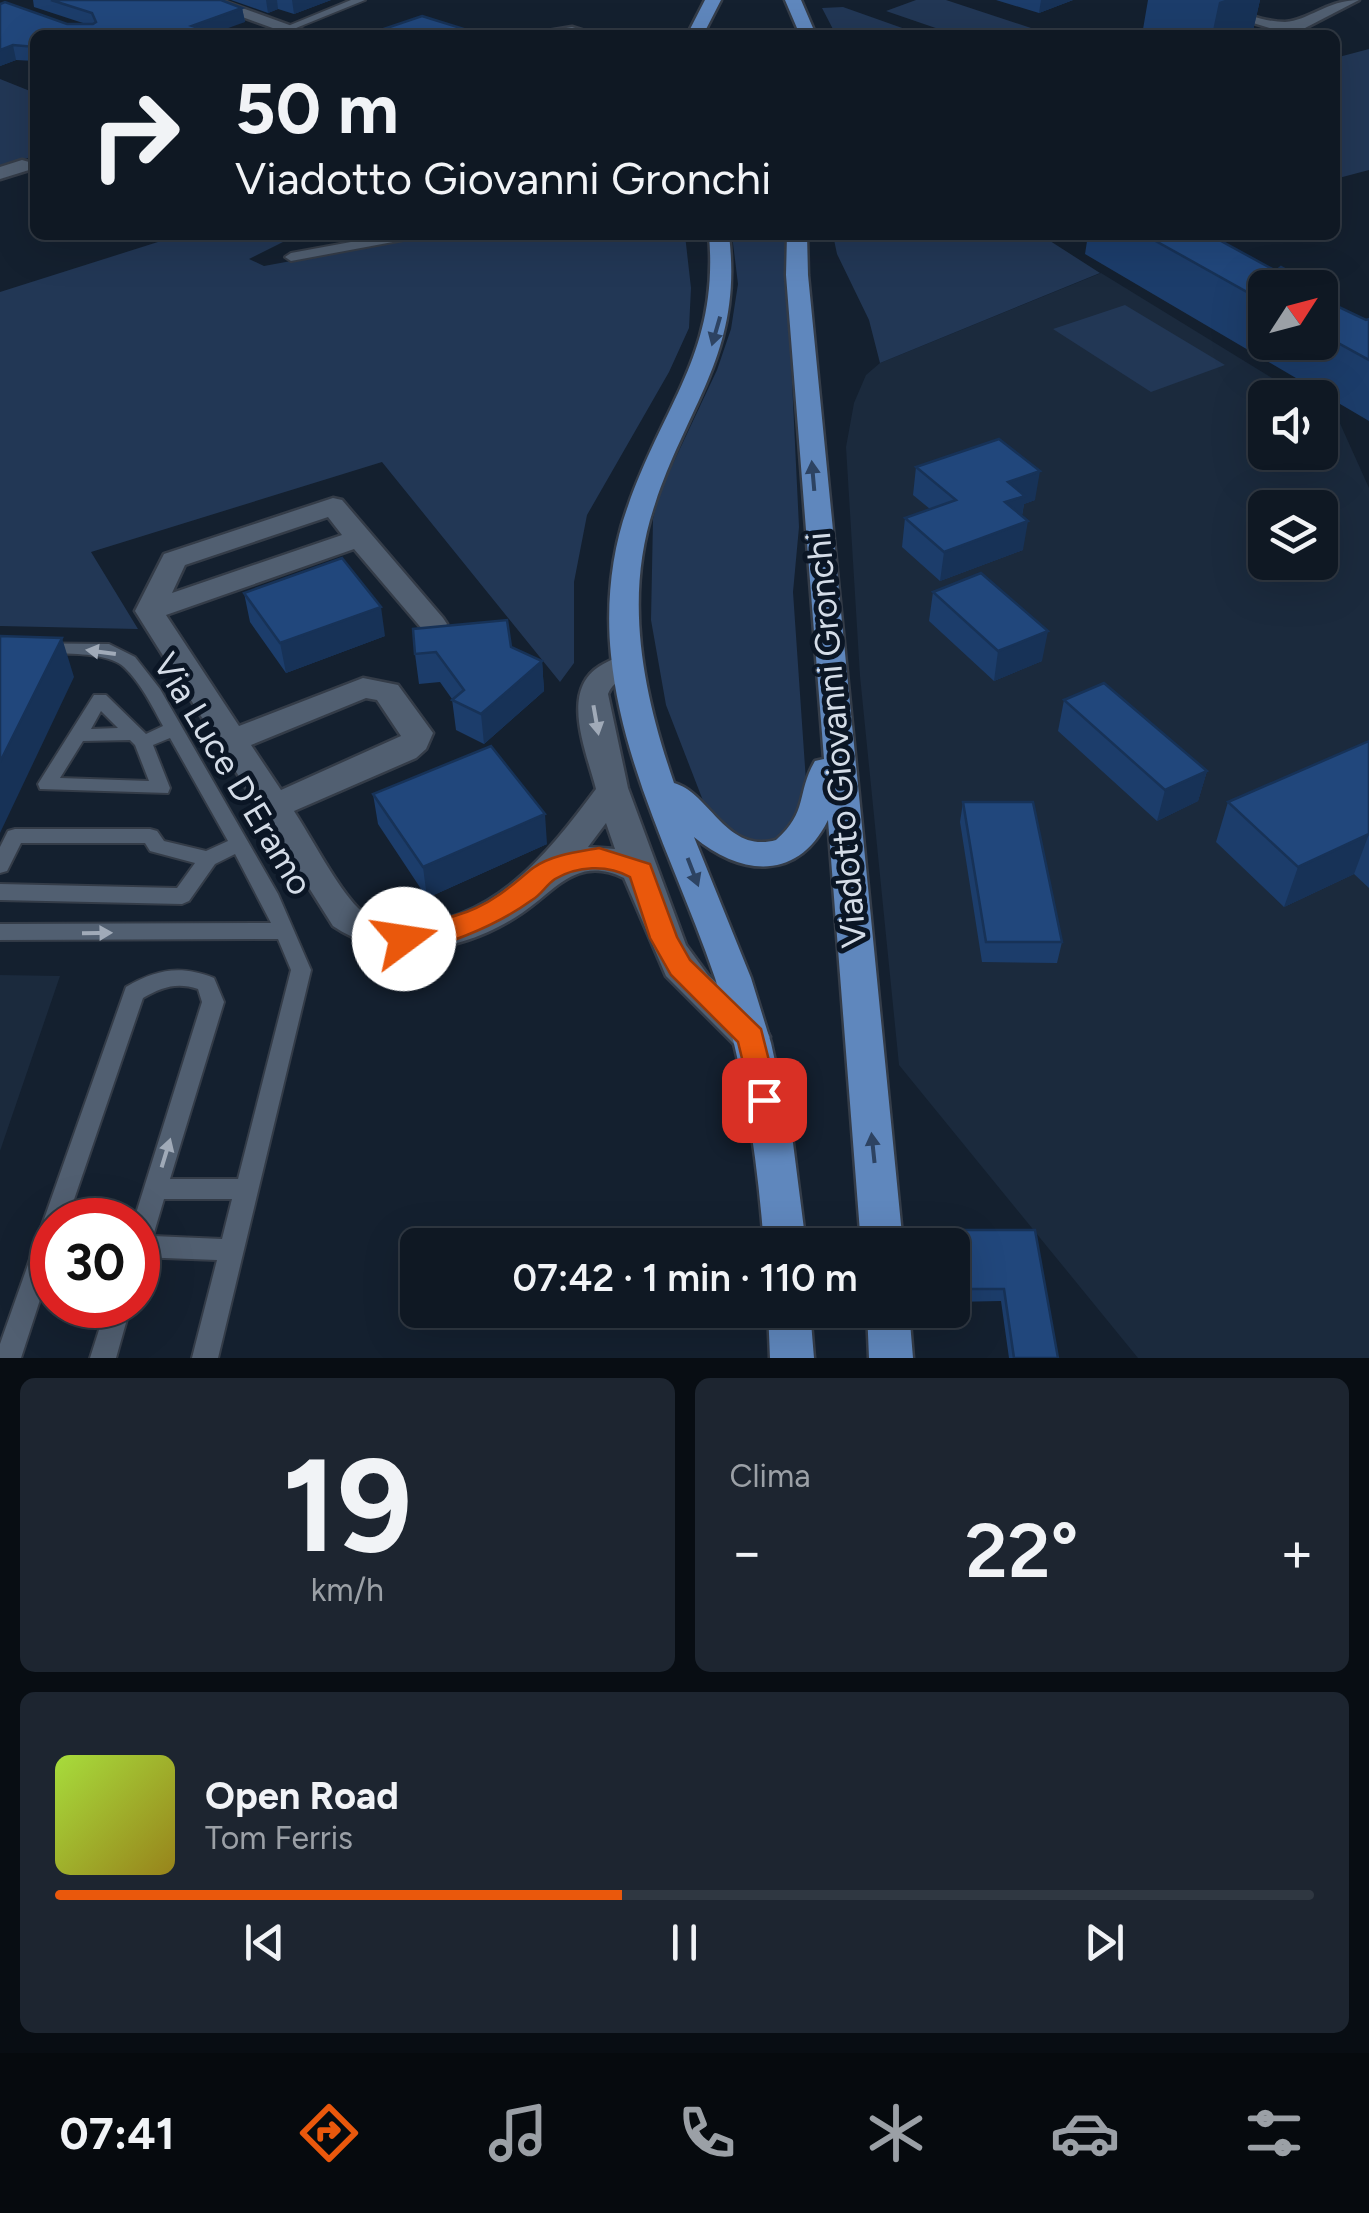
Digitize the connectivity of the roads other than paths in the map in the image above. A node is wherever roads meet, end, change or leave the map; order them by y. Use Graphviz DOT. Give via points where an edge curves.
graph roads {
  1 [pos="204,0"];
  2 [pos="360,0"];
  3 [pos="714,0"];
  4 [pos="782,0"];
  5 [pos="793,0"];
  6 [pos="1186,0"];
  7 [pos="1351,0"];
  8 [pos="288,28"];
  9 [pos="294,30"];
  10 [pos="698,30"];
  11 [pos="806,30"];
  12 [pos="22,166"];
  13 [pos="0,173"];
  14 [pos="383,240"];
  15 [pos="719,240"];
  16 [pos="797,240"];
  17 [pos="291,257"];
  18 [pos="359,538"];
  19 [pos="148,612"];
  20 [pos="433,624"];
  21 [pos="0,650"];
  22 [pos="626,665"];
  23 [pos="830,689"];
  24 [pos="174,729"];
  25 [pos="77,736"];
  26 [pos="139,738"];
  27 [pos="232,741"];
  28 [pos="645,743"];
  29 [pos="613,790"];
  30 [pos="274,806"];
  31 [pos="239,844"];
  32 [pos="208,858"];
  33 [pos="0,866"];
  34 [pos="640,871"];
  35 [pos="543,874"];
  36 [pos="0,892"];
  37 [pos="284,931"];
  38 [pos="0,932"];
  39 [pos="751,1037"];
  40 [pos="155,1189"];
  41 [pos="247,1190"];
  42 [pos="64,1198"];
  43 [pos="152,1198"];
  44 [pos="782,1228"];
  45 [pos="880,1228"];
  46 [pos="160,1247"];
  47 [pos="231,1250"];
  48 [pos="30,1293"];
  49 [pos="112,1328"];
  50 [pos="791,1328"];
  51 [pos="889,1328"];
  52 [pos="8,1358"];
  53 [pos="103,1358"];
  54 [pos="205,1358"];
  55 [pos="792,1358"];
  56 [pos="891,1358"];
  1 -- 8 [label="street"];
  2 -- 8 [label="lane"];
  3 -- 10 [label="main road"];
  4 -- 11 [label="main road"];
  5 -- 11 [label="main road"];
  6 -- 7 [label="street" via="1284,27"];
  8 -- 9 [label="street"];
  12 -- 13 [label="street"];
  14 -- 17 [label="lane"];
  15 -- 22 [label="main road, one-way" via="725,285 720,322 629,547"];
  23 -- 16 [label="main road, Viadotto Giovanni Gronchi, one-way"];
  18 -- 19 [label="street"];
  18 -- 19 [label="street" via="334,506 174,560"];
  18 -- 20 [label="street"];
  19 -- 27 [label="street"];
  24 -- 21 [label="lane, Via Luce D'Eramo, one-way" via="145,679 109,650"];
  22 -- 28 [label="main road"];
  22 -- 29 [label="street, one-way" via="600,680 593,698"];
  23 -- 28 [label="main road" via="819,809 806,835 774,856 738,853 704,831 672,793"];
  45 -- 23 [label="main road, Viadotto Giovanni Gronchi, one-way"];
  24 -- 26 [label="lane"];
  24 -- 31 [label="lane, Via Luce D'Eramo"];
  25 -- 26 [label="lane"];
  25 -- 26 [label="lane" via="100,699"];
  25 -- 26 [label="lane" via="47,784 161,788"];
  27 -- 30 [label="street"];
  27 -- 30 [label="street" via="363,688 387,692 417,733 406,750"];
  28 -- 39 [label="main road, one-way"];
  29 -- 34 [label="street"];
  29 -- 35 [label="street"];
  30 -- 35 [label="street" via="344,917 370,934 429,936 505,906"];
  31 -- 32 [label="lane"];
  31 -- 37 [label="lane, Via Luce D'Eramo"];
  32 -- 33 [label="lane" via="157,846 150,836 15,836"];
  32 -- 36 [label="lane" via="182,896"];
  34 -- 35 [label="street" via="599,858"];
  34 -- 39 [label="street" via="680,967"];
  38 -- 37 [label="lane, Via Luce D'Eramo, one-way"];
  37 -- 41 [label="lane, Via Luce D'Eramo" via="301,970"];
  39 -- 44 [label="main road"];
  40 -- 41 [label="lane"];
  40 -- 42 [label="lane, one-way" via="213,1002 207,984 189,976 165,976 134,993"];
  40 -- 43 [label="lane"];
  41 -- 47 [label="lane, Via Luce D'Eramo"];
  46 -- 47 [label="lane"];
  47 -- 54 [label="lane, Via Luce D'Eramo"];
  48 -- 52 [label="lane"];
  49 -- 53 [label="lane"];
  50 -- 55 [label="main road"];
  51 -- 56 [label="main road"];
}
